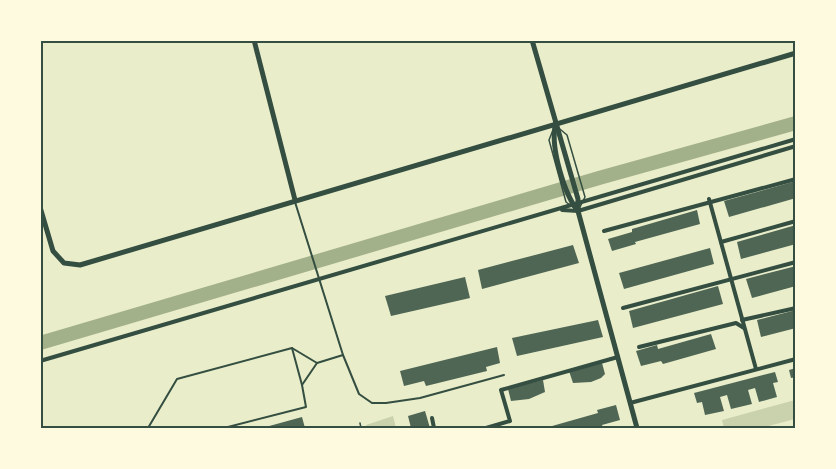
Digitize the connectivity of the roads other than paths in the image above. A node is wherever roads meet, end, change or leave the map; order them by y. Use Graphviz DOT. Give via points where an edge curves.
graph roads {
  1 [pos="254,40"];
  2 [pos="532,40"];
  3 [pos="795,53"];
  4 [pos="555,125"];
  5 [pos="795,140"];
  6 [pos="795,146"];
  7 [pos="795,179"];
  8 [pos="295,200"];
  9 [pos="710,201"];
  10 [pos="575,202"];
  11 [pos="40,207"];
  12 [pos="558,209"];
  13 [pos="578,210"];
  14 [pos="795,221"];
  15 [pos="604,231"];
  16 [pos="721,242"];
  17 [pos="795,262"];
  18 [pos="318,280"];
  19 [pos="731,280"];
  20 [pos="623,308"];
  21 [pos="795,308"];
  22 [pos="742,320"];
  23 [pos="744,329"];
  24 [pos="639,346"];
  25 [pos="292,348"];
  26 [pos="343,355"];
  27 [pos="618,357"];
  28 [pos="795,359"];
  29 [pos="40,361"];
  30 [pos="317,363"];
  31 [pos="756,369"];
  32 [pos="504,375"];
  33 [pos="302,385"];
  34 [pos="630,403"];
  35 [pos="432,418"];
  36 [pos="148,429"];
  37 [pos="224,429"];
  38 [pos="434,429"];
  39 [pos="486,429"];
  40 [pos="637,429"];
  1 -- 8 [label="street"];
  2 -- 4 [label="street"];
  3 -- 4 [label="street"];
  4 -- 8 [label="street"];
  4 -- 10 [label="street" via="572,177"];
  4 -- 10 [label="street" via="553,140"];
  5 -- 10 [label="street"];
  6 -- 13 [label="street"];
  7 -- 9 [label="street"];
  8 -- 11 [label="street" via="80,265 64,262 53,251"];
  8 -- 18 [label="lane"];
  9 -- 15 [label="street"];
  9 -- 16 [label="street"];
  10 -- 12 [label="street"];
  10 -- 13 [label="street"];
  12 -- 13 [label="street"];
  12 -- 18 [label="street"];
  13 -- 27 [label="street"];
  14 -- 16 [label="street"];
  16 -- 19 [label="street"];
  17 -- 19 [label="street"];
  18 -- 26 [label="lane"];
  18 -- 29 [label="street"];
  19 -- 20 [label="street"];
  19 -- 22 [label="street"];
  21 -- 22 [label="street"];
  22 -- 23 [label="street"];
  23 -- 24 [label="street" via="736,323"];
  23 -- 31 [label="street"];
  25 -- 30 [label="lane"];
  25 -- 33 [label="lane"];
  25 -- 36 [label="lane" via="177,379"];
  26 -- 30 [label="lane"];
  26 -- 32 [label="lane" via="359,394 372,403 420,398"];
  27 -- 34 [label="street"];
  27 -- 39 [label="street" via="501,390 510,421"];
  28 -- 31 [label="street"];
  30 -- 33 [label="lane"];
  31 -- 34 [label="street"];
  33 -- 37 [label="lane" via="306,406"];
  34 -- 40 [label="street"];
  35 -- 38 [label="street"];
}
